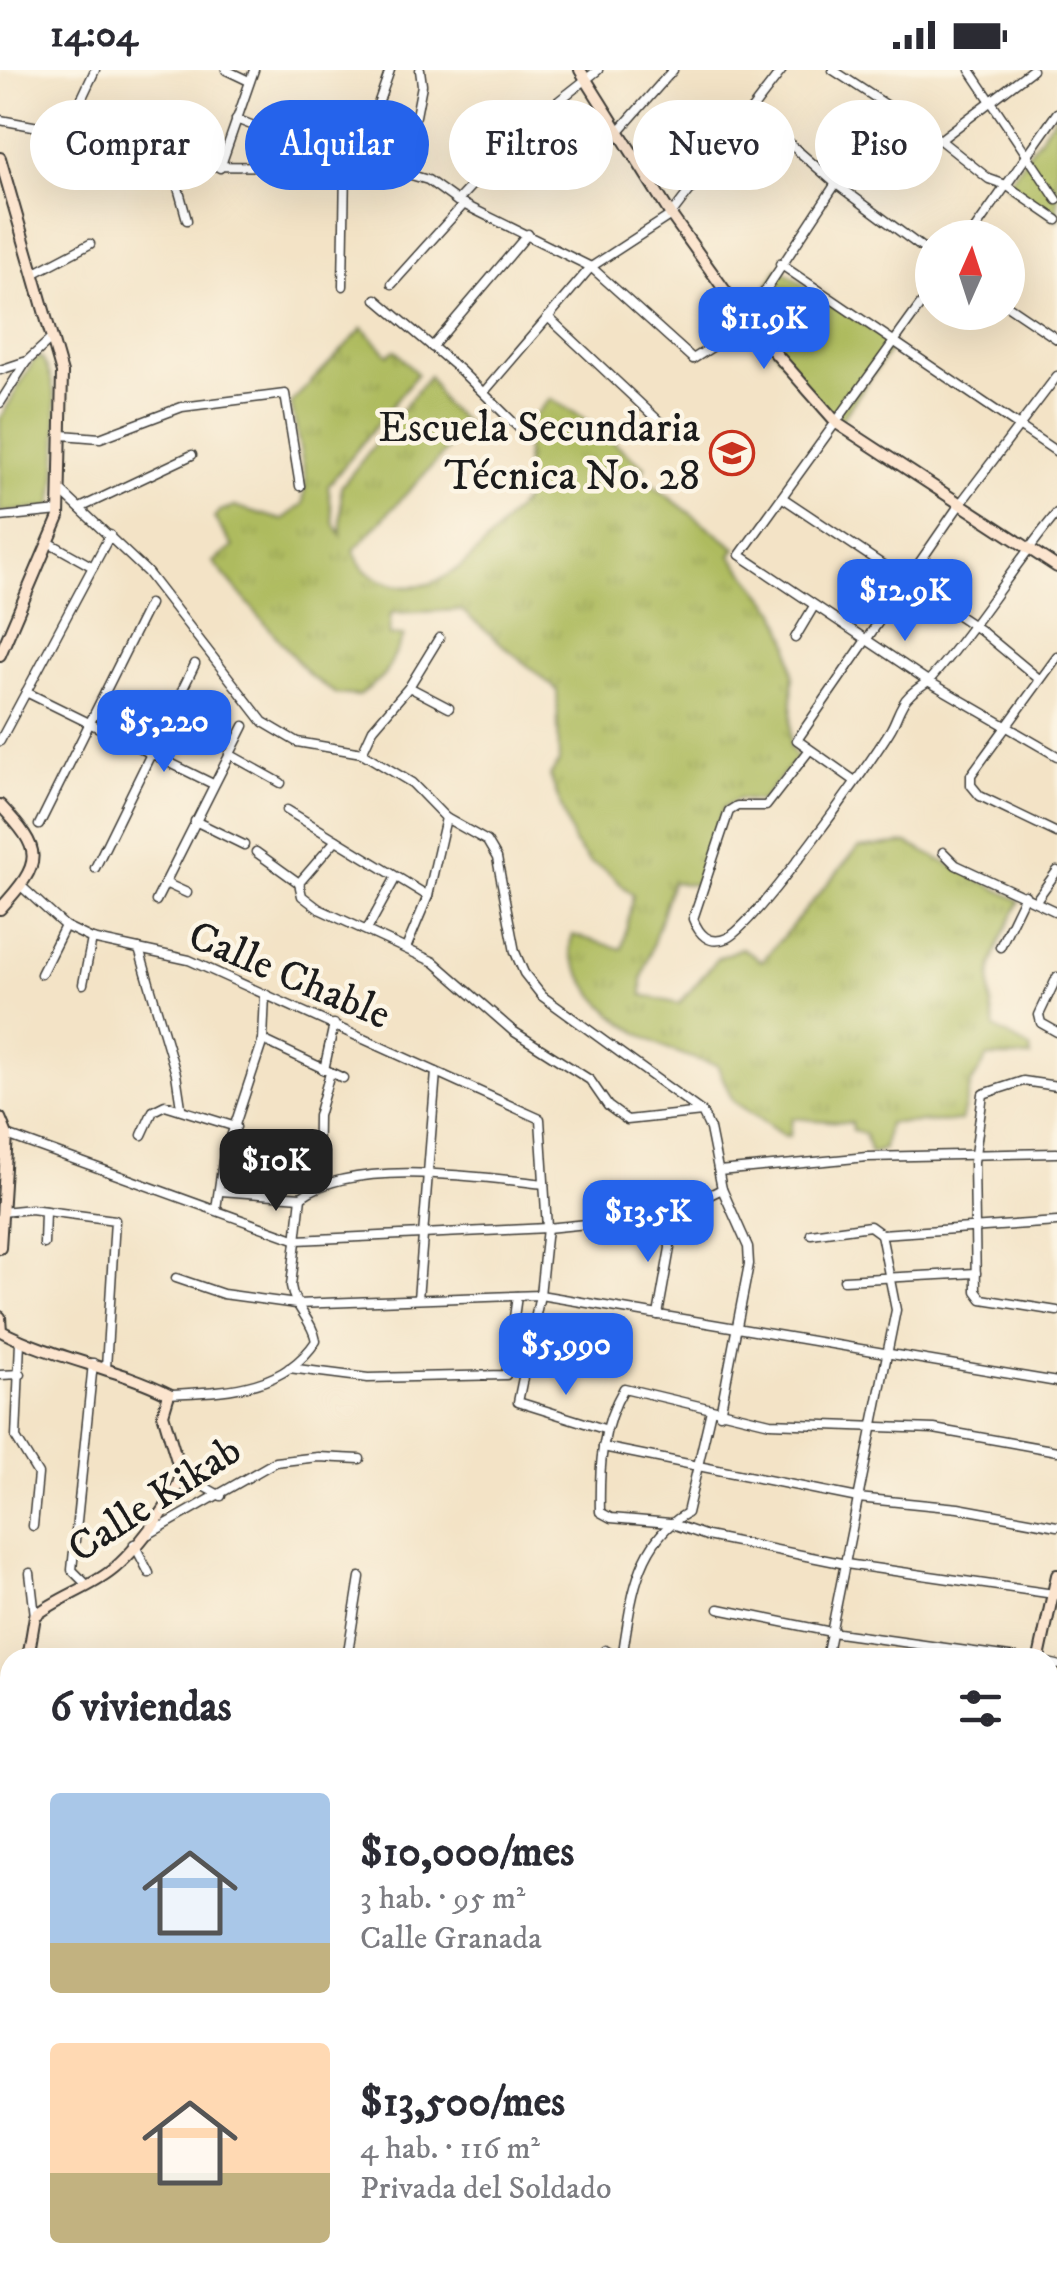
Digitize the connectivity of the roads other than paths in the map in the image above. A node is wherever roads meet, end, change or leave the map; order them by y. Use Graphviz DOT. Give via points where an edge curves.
graph roads {
  1 [pos="95,70"];
  2 [pos="226,70"];
  3 [pos="254,70"];
  4 [pos="390,70"];
  5 [pos="420,70"];
  6 [pos="598,70"];
  7 [pos="673,70"];
  8 [pos="782,70"];
  9 [pos="833,70"];
  10 [pos="970,70"];
  11 [pos="1032,70"];
  12 [pos="583,75"];
  13 [pos="249,81"];
  14 [pos="989,99"];
  15 [pos="81,100"];
  16 [pos="379,100"];
  17 [pos="419,100"];
  18 [pos="760,100"];
  19 [pos="878,100"];
  20 [pos="1057,113"];
  21 [pos="236,119"];
  22 [pos="0,120"];
  23 [pos="245,123"];
  24 [pos="30,125"];
  25 [pos="619,130"];
  26 [pos="943,137"];
  27 [pos="943,142"];
  28 [pos="795,148"];
  29 [pos="225,153"];
  30 [pos="1027,155"];
  31 [pos="0,158"];
  32 [pos="815,165"];
  33 [pos="429,181"];
  34 [pos="1006,185"];
  35 [pos="179,190"];
  36 [pos="345,190"];
  37 [pos="691,190"];
  38 [pos="830,190"];
  39 [pos="844,190"];
  40 [pos="1057,200"];
  41 [pos="460,203"];
  42 [pos="671,216"];
  43 [pos="188,220"];
  44 [pos="982,220"];
  45 [pos="1057,220"];
  46 [pos="528,234"];
  47 [pos="915,242"];
  48 [pos="90,244"];
  49 [pos="780,264"];
  50 [pos="591,267"];
  51 [pos="32,274"];
  52 [pos="392,284"];
  53 [pos="343,286"];
  54 [pos="376,300"];
  55 [pos="915,314"];
  56 [pos="548,317"];
  57 [pos="1025,317"];
  58 [pos="748,322"];
  59 [pos="1057,338"];
  60 [pos="50,340"];
  61 [pos="894,344"];
  62 [pos="432,347"];
  63 [pos="26,362"];
  64 [pos="0,370"];
  65 [pos="1057,376"];
  66 [pos="484,392"];
  67 [pos="0,402"];
  68 [pos="662,424"];
  69 [pos="838,424"];
  70 [pos="1021,429"];
  71 [pos="523,432"];
  72 [pos="62,435"];
  73 [pos="1057,452"];
  74 [pos="192,455"];
  75 [pos="300,486"];
  76 [pos="61,491"];
  77 [pos="783,498"];
  78 [pos="960,504"];
  79 [pos="80,508"];
  80 [pos="59,511"];
  81 [pos="1057,513"];
  82 [pos="0,518"];
  83 [pos="110,535"];
  84 [pos="50,543"];
  85 [pos="1028,548"];
  86 [pos="92,567"];
  87 [pos="1057,567"];
  88 [pos="904,582"];
  89 [pos="150,604"];
  90 [pos="814,606"];
  91 [pos="974,626"];
  92 [pos="438,638"];
  93 [pos="794,638"];
  94 [pos="866,642"];
  95 [pos="0,656"];
  96 [pos="1057,657"];
  97 [pos="195,664"];
  98 [pos="1039,680"];
  99 [pos="928,682"];
  100 [pos="409,687"];
  101 [pos="26,692"];
  102 [pos="450,708"];
  103 [pos="92,724"];
  104 [pos="244,726"];
  105 [pos="1007,728"];
  106 [pos="0,740"];
  107 [pos="362,752"];
  108 [pos="808,752"];
  109 [pos="153,754"];
  110 [pos="229,754"];
  111 [pos="1057,756"];
  112 [pos="280,782"];
  113 [pos="855,782"];
  114 [pos="213,784"];
  115 [pos="0,805"];
  116 [pos="287,810"];
  117 [pos="446,818"];
  118 [pos="195,821"];
  119 [pos="40,824"];
  120 [pos="1057,834"];
  121 [pos="336,840"];
  122 [pos="244,845"];
  123 [pos="256,852"];
  124 [pos="942,852"];
  125 [pos="95,868"];
  126 [pos="1057,871"];
  127 [pos="396,878"];
  128 [pos="299,882"];
  129 [pos="165,883"];
  130 [pos="21,886"];
  131 [pos="187,892"];
  132 [pos="1025,895"];
  133 [pos="428,896"];
  134 [pos="1037,899"];
  135 [pos="156,902"];
  136 [pos="0,909"];
  137 [pos="1057,912"];
  138 [pos="65,926"];
  139 [pos="368,928"];
  140 [pos="92,940"];
  141 [pos="408,946"];
  142 [pos="1000,947"];
  143 [pos="140,950"];
  144 [pos="40,974"];
  145 [pos="1057,977"];
  146 [pos="83,984"];
  147 [pos="265,994"];
  148 [pos="334,1024"];
  149 [pos="1057,1032"];
  150 [pos="262,1040"];
  151 [pos="327,1071"];
  152 [pos="436,1072"];
  153 [pos="343,1078"];
  154 [pos="1057,1086"];
  155 [pos="181,1106"];
  156 [pos="702,1112"];
  157 [pos="0,1118"];
  158 [pos="236,1127"];
  159 [pos="7,1135"];
  160 [pos="142,1135"];
  161 [pos="1057,1153"];
  162 [pos="975,1155"];
  163 [pos="427,1170"];
  164 [pos="719,1171"];
  165 [pos="544,1184"];
  166 [pos="317,1185"];
  167 [pos="722,1189"];
  168 [pos="221,1191"];
  169 [pos="301,1197"];
  170 [pos="216,1209"];
  171 [pos="45,1211"];
  172 [pos="1,1212"];
  173 [pos="667,1216"];
  174 [pos="1057,1222"];
  175 [pos="975,1226"];
  176 [pos="547,1228"];
  177 [pos="422,1232"];
  178 [pos="811,1234"];
  179 [pos="881,1234"];
  180 [pos="297,1240"];
  181 [pos="44,1244"];
  182 [pos="0,1248"];
  183 [pos="976,1273"];
  184 [pos="176,1278"];
  185 [pos="844,1280"];
  186 [pos="891,1281"];
  187 [pos="540,1295"];
  188 [pos="516,1296"];
  189 [pos="418,1299"];
  190 [pos="296,1304"];
  191 [pos="1057,1310"];
  192 [pos="658,1315"];
  193 [pos="0,1317"];
  194 [pos="736,1330"];
  195 [pos="2,1331"];
  196 [pos="20,1340"];
  197 [pos="890,1353"];
  198 [pos="93,1362"];
  199 [pos="106,1368"];
  200 [pos="289,1368"];
  201 [pos="21,1374"];
  202 [pos="0,1375"];
  203 [pos="1057,1382"];
  204 [pos="169,1394"];
  205 [pos="716,1412"];
  206 [pos="872,1426"];
  207 [pos="604,1429"];
  208 [pos="603,1447"];
  209 [pos="1057,1451"];
  210 [pos="360,1459"];
  211 [pos="698,1468"];
  212 [pos="182,1474"];
  213 [pos="221,1496"];
  214 [pos="858,1498"];
  215 [pos="670,1523"];
  216 [pos="33,1526"];
  217 [pos="1057,1526"];
  218 [pos="136,1542"];
  219 [pos="846,1564"];
  220 [pos="30,1573"];
  221 [pos="149,1573"];
  222 [pos="1057,1575"];
  223 [pos="360,1578"];
  224 [pos="87,1585"];
  225 [pos="622,1587"];
  226 [pos="634,1591"];
  227 [pos="1054,1594"];
  228 [pos="719,1609"];
  229 [pos="36,1616"];
  230 [pos="832,1632"];
  231 [pos="30,1648"];
  232 [pos="349,1648"];
  233 [pos="622,1648"];
  234 [pos="828,1648"];
  235 [pos="946,1648"];
  236 [pos="1042,1648"];
  1 -- 15 [label="street"];
  2 -- 13 [label="street"];
  3 -- 13 [label="street"];
  4 -- 16 [label="street"];
  5 -- 17 [label="street"];
  6 -- 12 [label="street"];
  7 -- 25 [label="street"];
  8 -- 18 [label="street"];
  9 -- 19 [label="street"];
  10 -- 14 [label="street"];
  11 -- 14 [label="street"];
  12 -- 25 [label="street"];
  12 -- 41 [label="street" via="528,125"];
  13 -- 21 [label="street"];
  14 -- 26 [label="street"];
  14 -- 30 [label="street"];
  20 -- 30 [label="street"];
  21 -- 23 [label="street"];
  21 -- 29 [label="street"];
  22 -- 24 [label="street"];
  25 -- 42 [label="street"];
  27 -- 34 [label="street"];
  28 -- 32 [label="street"];
  30 -- 34 [label="street"];
  30 -- 40 [label="street"];
  31 -- 51 [label="street"];
  33 -- 41 [label="street"];
  34 -- 44 [label="street"];
  34 -- 45 [label="street"];
  35 -- 43 [label="street"];
  36 -- 53 [label="street"];
  37 -- 42 [label="street"];
  38 -- 49 [label="street"];
  39 -- 47 [label="street"];
  41 -- 46 [label="street"];
  41 -- 52 [label="street"];
  42 -- 50 [label="street"];
  42 -- 58 [label="street"];
  46 -- 50 [label="street"];
  46 -- 62 [label="street"];
  48 -- 51 [label="street"];
  49 -- 58 [label="street"];
  49 -- 61 [label="street"];
  50 -- 56 [label="street"];
  50 -- 58 [label="street" via="693,359"];
  51 -- 60 [label="street"];
  54 -- 62 [label="street"];
  55 -- 61 [label="street"];
  56 -- 66 [label="street"];
  56 -- 68 [label="street"];
  57 -- 59 [label="street"];
  58 -- 69 [label="street"];
  60 -- 63 [label="street"];
  60 -- 72 [label="street" via="62,373"];
  61 -- 69 [label="street"];
  61 -- 70 [label="street"];
  62 -- 66 [label="street"];
  63 -- 64 [label="street"];
  63 -- 67 [label="street"];
  65 -- 70 [label="street"];
  66 -- 71 [label="street"];
  69 -- 77 [label="street"];
  69 -- 78 [label="street"];
  70 -- 73 [label="street"];
  70 -- 78 [label="street"];
  72 -- 75 [label="street" via="100,438 182,407 285,394"];
  72 -- 76 [label="street"];
  74 -- 79 [label="street"];
  76 -- 79 [label="street"];
  76 -- 80 [label="street"];
  77 -- 88 [label="street"];
  77 -- 90 [label="street" via="740,556"];
  78 -- 85 [label="street"];
  78 -- 88 [label="street"];
  79 -- 83 [label="street"];
  80 -- 82 [label="street"];
  80 -- 84 [label="street"];
  81 -- 85 [label="street"];
  83 -- 86 [label="street"];
  83 -- 107 [label="street" via="147,572 262,722 297,742"];
  84 -- 86 [label="street"];
  84 -- 95 [label="street"];
  85 -- 87 [label="street"];
  85 -- 91 [label="street"];
  86 -- 101 [label="street"];
  88 -- 91 [label="street"];
  88 -- 94 [label="street"];
  89 -- 103 [label="street"];
  90 -- 93 [label="street"];
  90 -- 94 [label="street"];
  91 -- 98 [label="street"];
  91 -- 99 [label="street"];
  92 -- 100 [label="street"];
  94 -- 99 [label="street"];
  94 -- 108 [label="street" via="797,740"];
  96 -- 98 [label="street"];
  97 -- 109 [label="street"];
  98 -- 105 [label="street"];
  99 -- 105 [label="street"];
  99 -- 113 [label="street" via="907,697"];
  100 -- 102 [label="street"];
  100 -- 107 [label="street"];
  101 -- 103 [label="street"];
  101 -- 106 [label="street"];
  103 -- 109 [label="street"];
  103 -- 119 [label="street"];
  104 -- 110 [label="street"];
  105 -- 111 [label="street"];
  105 -- 120 [label="street" via="971,785 980,796"];
  107 -- 117 [label="street" via="412,783"];
  108 -- 113 [label="street"];
  108 -- 113 [label="street" via="766,806 729,811 694,919 703,937 715,942 740,930"];
  109 -- 114 [label="street"];
  109 -- 125 [label="street"];
  110 -- 112 [label="street"];
  110 -- 114 [label="street"];
  114 -- 118 [label="street"];
  115 -- 130 [label="street" via="34,850"];
  116 -- 121 [label="street"];
  117 -- 133 [label="street"];
  117 -- 156 [label="street" via="487,842 497,858 515,952 542,996"];
  118 -- 122 [label="street"];
  118 -- 129 [label="street"];
  121 -- 127 [label="street"];
  121 -- 128 [label="street"];
  123 -- 128 [label="street"];
  124 -- 132 [label="street"];
  126 -- 134 [label="street"];
  127 -- 133 [label="street"];
  127 -- 139 [label="street"];
  128 -- 139 [label="street" via="302,896 320,909"];
  129 -- 131 [label="street"];
  129 -- 135 [label="street"];
  130 -- 136 [label="street"];
  130 -- 138 [label="street, Calle Chable"];
  132 -- 134 [label="street"];
  132 -- 142 [label="street"];
  133 -- 141 [label="street"];
  134 -- 137 [label="street"];
  138 -- 140 [label="street, Calle Chable"];
  138 -- 144 [label="street"];
  139 -- 141 [label="street"];
  140 -- 143 [label="street, Calle Chable"];
  140 -- 146 [label="street"];
  141 -- 156 [label="street" via="513,1031 590,1080 628,1120"];
  143 -- 147 [label="street, Calle Chable" via="189,960"];
  143 -- 155 [label="street"];
  145 -- 149 [label="street" via="1039,1015"];
  147 -- 148 [label="street, Calle Chable"];
  147 -- 150 [label="street"];
  148 -- 151 [label="street"];
  148 -- 152 [label="street, Calle Chable"];
  150 -- 151 [label="street"];
  150 -- 158 [label="street"];
  151 -- 153 [label="street"];
  151 -- 166 [label="street"];
  152 -- 163 [label="street"];
  152 -- 165 [label="street, Calle Chable" via="540,1119"];
  154 -- 162 [label="street" via="1023,1082 983,1094"];
  155 -- 158 [label="street"];
  155 -- 160 [label="street" via="153,1111"];
  156 -- 164 [label="street"];
  157 -- 159 [label="street"];
  158 -- 168 [label="street"];
  159 -- 170 [label="street"];
  159 -- 172 [label="street"];
  161 -- 162 [label="street"];
  162 -- 164 [label="street" via="868,1156"];
  162 -- 175 [label="street"];
  163 -- 165 [label="street"];
  163 -- 166 [label="street"];
  163 -- 177 [label="street"];
  164 -- 167 [label="street"];
  165 -- 176 [label="street"];
  166 -- 169 [label="street"];
  167 -- 173 [label="street"];
  167 -- 194 [label="street" via="748,1247"];
  168 -- 169 [label="street"];
  168 -- 170 [label="street"];
  169 -- 180 [label="street"];
  170 -- 180 [label="street"];
  171 -- 172 [label="street"];
  171 -- 181 [label="street"];
  171 -- 199 [label="street" via="115,1220"];
  172 -- 182 [label="street"];
  173 -- 176 [label="street"];
  173 -- 192 [label="street" via="670,1248"];
  174 -- 175 [label="street"];
  175 -- 179 [label="street"];
  175 -- 183 [label="street"];
  176 -- 177 [label="street"];
  176 -- 187 [label="street"];
  177 -- 180 [label="street"];
  177 -- 189 [label="street"];
  178 -- 179 [label="street" via="870,1226"];
  179 -- 186 [label="street"];
  180 -- 190 [label="street" via="291,1286"];
  183 -- 186 [label="street"];
  183 -- 191 [label="street" via="982,1299"];
  184 -- 190 [label="street" via="223,1294"];
  185 -- 186 [label="street"];
  186 -- 197 [label="street" via="896,1310"];
  187 -- 188 [label="street"];
  187 -- 192 [label="street"];
  187 -- 207 [label="street" via="518,1402"];
  188 -- 189 [label="street"];
  188 -- 200 [label="street" via="506,1374 368,1378"];
  189 -- 190 [label="street"];
  190 -- 200 [label="street" via="316,1341"];
  192 -- 194 [label="street"];
  193 -- 195 [label="street"];
  194 -- 197 [label="street"];
  194 -- 205 [label="street"];
  195 -- 196 [label="street"];
  196 -- 198 [label="street"];
  196 -- 201 [label="street"];
  197 -- 203 [label="street"];
  197 -- 206 [label="street"];
  198 -- 199 [label="street"];
  198 -- 224 [label="street" via="72,1570"];
  199 -- 204 [label="street"];
  200 -- 204 [label="street" via="242,1389"];
  201 -- 202 [label="street"];
  201 -- 216 [label="street" via="16,1438 38,1474"];
  204 -- 212 [label="street" via="163,1414"];
  205 -- 206 [label="street" via="770,1422"];
  205 -- 207 [label="street" via="624,1388"];
  205 -- 211 [label="street"];
  206 -- 209 [label="street" via="934,1429"];
  206 -- 214 [label="street"];
  207 -- 208 [label="street"];
  208 -- 211 [label="street"];
  208 -- 215 [label="street" via="600,1512"];
  210 -- 213 [label="street, Calle Kikab" via="275,1462"];
  211 -- 214 [label="street"];
  211 -- 215 [label="street" via="688,1513"];
  212 -- 213 [label="street"];
  212 -- 218 [label="street"];
  213 -- 218 [label="street, Calle Kikab"];
  214 -- 217 [label="street"];
  214 -- 219 [label="street"];
  215 -- 219 [label="street"];
  215 -- 226 [label="street" via="648,1551"];
  218 -- 221 [label="street"];
  218 -- 224 [label="street, Calle Kikab" via="112,1570"];
  219 -- 227 [label="street"];
  219 -- 230 [label="street"];
  220 -- 229 [label="street"];
  222 -- 227 [label="street"];
  223 -- 232 [label="street"];
  224 -- 229 [label="street, Calle Kikab"];
  225 -- 226 [label="street"];
  226 -- 233 [label="street"];
  227 -- 236 [label="street"];
  228 -- 230 [label="street"];
  229 -- 231 [label="street"];
  230 -- 234 [label="street"];
  230 -- 235 [label="street"];
}
